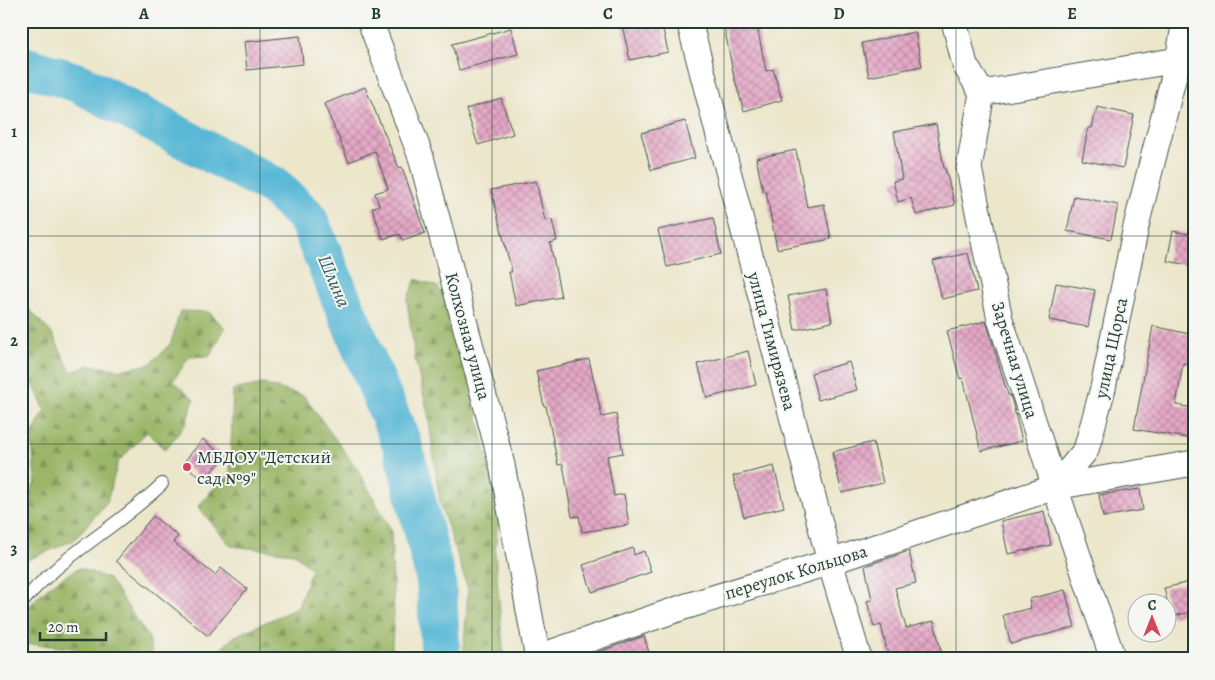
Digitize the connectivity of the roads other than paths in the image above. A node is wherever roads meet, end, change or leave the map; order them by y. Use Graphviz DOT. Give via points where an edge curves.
graph roads {
  1 [pos="370,21"];
  2 [pos="689,21"];
  3 [pos="954,21"];
  4 [pos="1185,21"];
  5 [pos="1186,60"];
  6 [pos="982,93"];
  7 [pos="1194,463"];
  8 [pos="162,484"];
  9 [pos="1055,487"];
  10 [pos="830,562"];
  11 [pos="21,604"];
  12 [pos="538,658"];
  13 [pos="859,659"];
  14 [pos="1113,659"];
  1 -- 12 [label="street, Колхозная улица" via="421,157 502,465"];
  2 -- 10 [label="street, улица Тимирязева"];
  3 -- 6 [label="street" via="965,65"];
  4 -- 5 [label="street, улица Щорса"];
  5 -- 6 [label="street"];
  5 -- 9 [label="street, улица Щорса" via="1137,222 1103,388 1086,450"];
  6 -- 9 [label="street, Заречная улица" via="969,168 1000,319"];
  7 -- 9 [label="street"];
  8 -- 11 [label="lane" via="141,505 35,586"];
  9 -- 10 [label="street, переулок Кольцова"];
  9 -- 14 [label="street"];
  10 -- 12 [label="street, переулок Кольцова" via="684,607"];
  10 -- 13 [label="street, улица Тимирязева"];
}
